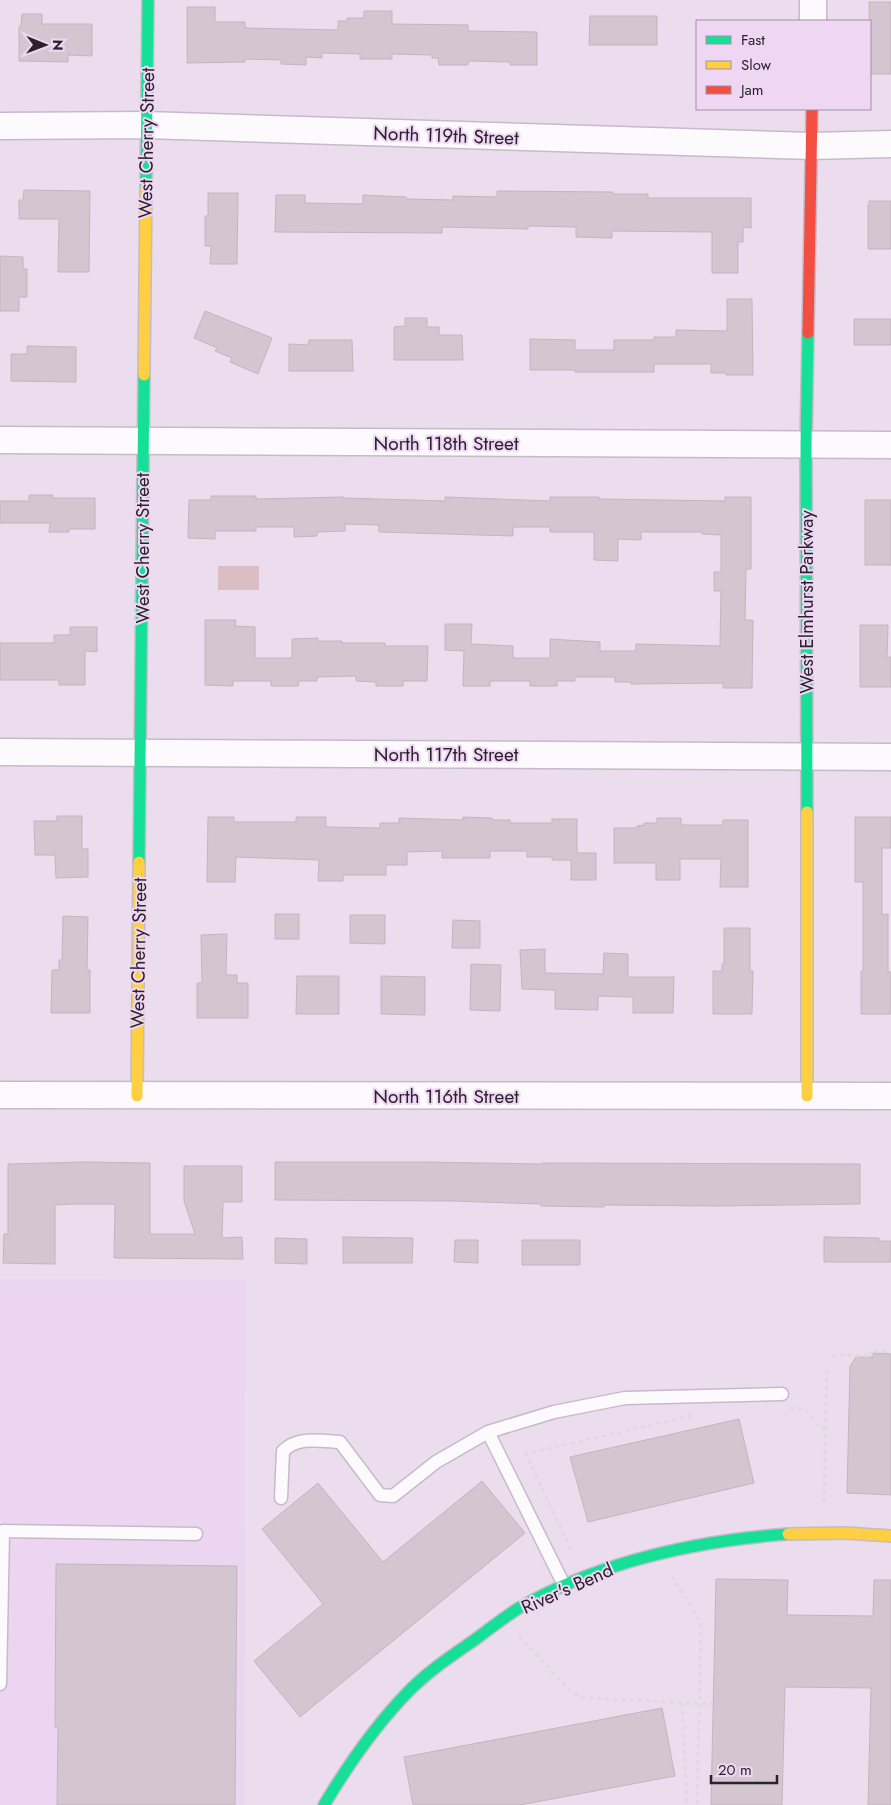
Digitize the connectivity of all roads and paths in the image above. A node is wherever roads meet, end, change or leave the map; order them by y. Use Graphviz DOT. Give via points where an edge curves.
graph roads {
  1 [pos="148,0"];
  2 [pos="813,0"];
  3 [pos="813,20"];
  4 [pos="812,110"];
  5 [pos="146,125"];
  6 [pos="0,126"];
  7 [pos="891,144"];
  8 [pos="811,146"];
  9 [pos="0,440"];
  10 [pos="143,440"];
  11 [pos="806,445"];
  12 [pos="891,445"];
  13 [pos="0,752"];
  14 [pos="140,752"];
  15 [pos="806,757"];
  16 [pos="891,758"];
  17 [pos="0,1095"];
  18 [pos="137,1096"];
  19 [pos="807,1096"];
  20 [pos="891,1096"];
  21 [pos="891,1352"];
  22 [pos="832,1356"];
  23 [pos="827,1369"];
  24 [pos="782,1394"];
  25 [pos="786,1409"];
  26 [pos="702,1413"];
  27 [pos="825,1428"];
  28 [pos="488,1432"];
  29 [pos="281,1498"];
  30 [pos="824,1502"];
  31 [pos="196,1534"];
  32 [pos="891,1536"];
  33 [pos="571,1550"];
  34 [pos="668,1572"];
  35 [pos="564,1586"];
  36 [pos="504,1619"];
  37 [pos="0,1684"];
  38 [pos="682,1702"];
  39 [pos="699,1702"];
  40 [pos="713,1704"];
  41 [pos="324,1805"];
  42 [pos="687,1805"];
  43 [pos="697,1805"];
  1 -- 5 [label="street, West Cherry Street"];
  2 -- 3 [label="street"];
  4 -- 8 [label="street, West Elmhurst Parkway"];
  5 -- 6 [label="street, North 119th Street"];
  5 -- 8 [label="street, North 119th Street"];
  5 -- 10 [label="street, West Cherry Street"];
  7 -- 8 [label="street, North 119th Street"];
  8 -- 11 [label="street, West Elmhurst Parkway"];
  9 -- 10 [label="street, North 118th Street"];
  10 -- 11 [label="street, North 118th Street"];
  10 -- 14 [label="street, West Cherry Street"];
  11 -- 12 [label="street, North 118th Street"];
  11 -- 15 [label="street, West Elmhurst Parkway"];
  13 -- 14 [label="street, North 117th Street"];
  14 -- 15 [label="street, North 117th Street"];
  14 -- 18 [label="street, West Cherry Street"];
  15 -- 16 [label="street, North 117th Street"];
  15 -- 19 [label="street, West Elmhurst Parkway"];
  17 -- 18 [label="street, North 116th Street"];
  18 -- 19 [label="street, North 116th Street"];
  19 -- 20 [label="street, North 116th Street"];
  21 -- 22 [label="path" via="871,1351 871,1356"];
  23 -- 27 [label="path"];
  24 -- 28 [label="lane" via="625,1398 554,1412"];
  25 -- 27 [label="path" via="804,1409 817,1425"];
  26 -- 33 [label="path" via="526,1454"];
  27 -- 30 [label="path"];
  28 -- 29 [label="lane" via="436,1462 393,1496 380,1495 340,1442 301,1441 290,1444 283,1451"];
  28 -- 35 [label="lane"];
  31 -- 37 [label="lane" via="3,1531"];
  32 -- 35 [label="street, River's Bend" via="842,1533 742,1538 648,1556 601,1570"];
  34 -- 39 [label="path" via="701,1624"];
  35 -- 36 [label="street, River's Bend" via="524,1605"];
  36 -- 38 [label="path" via="568,1689 579,1696"];
  36 -- 41 [label="street, River's Bend" via="440,1664 408,1692 374,1731"];
  38 -- 39 [label="path"];
  38 -- 42 [label="path"];
  39 -- 40 [label="path"];
  39 -- 43 [label="path"];
}
